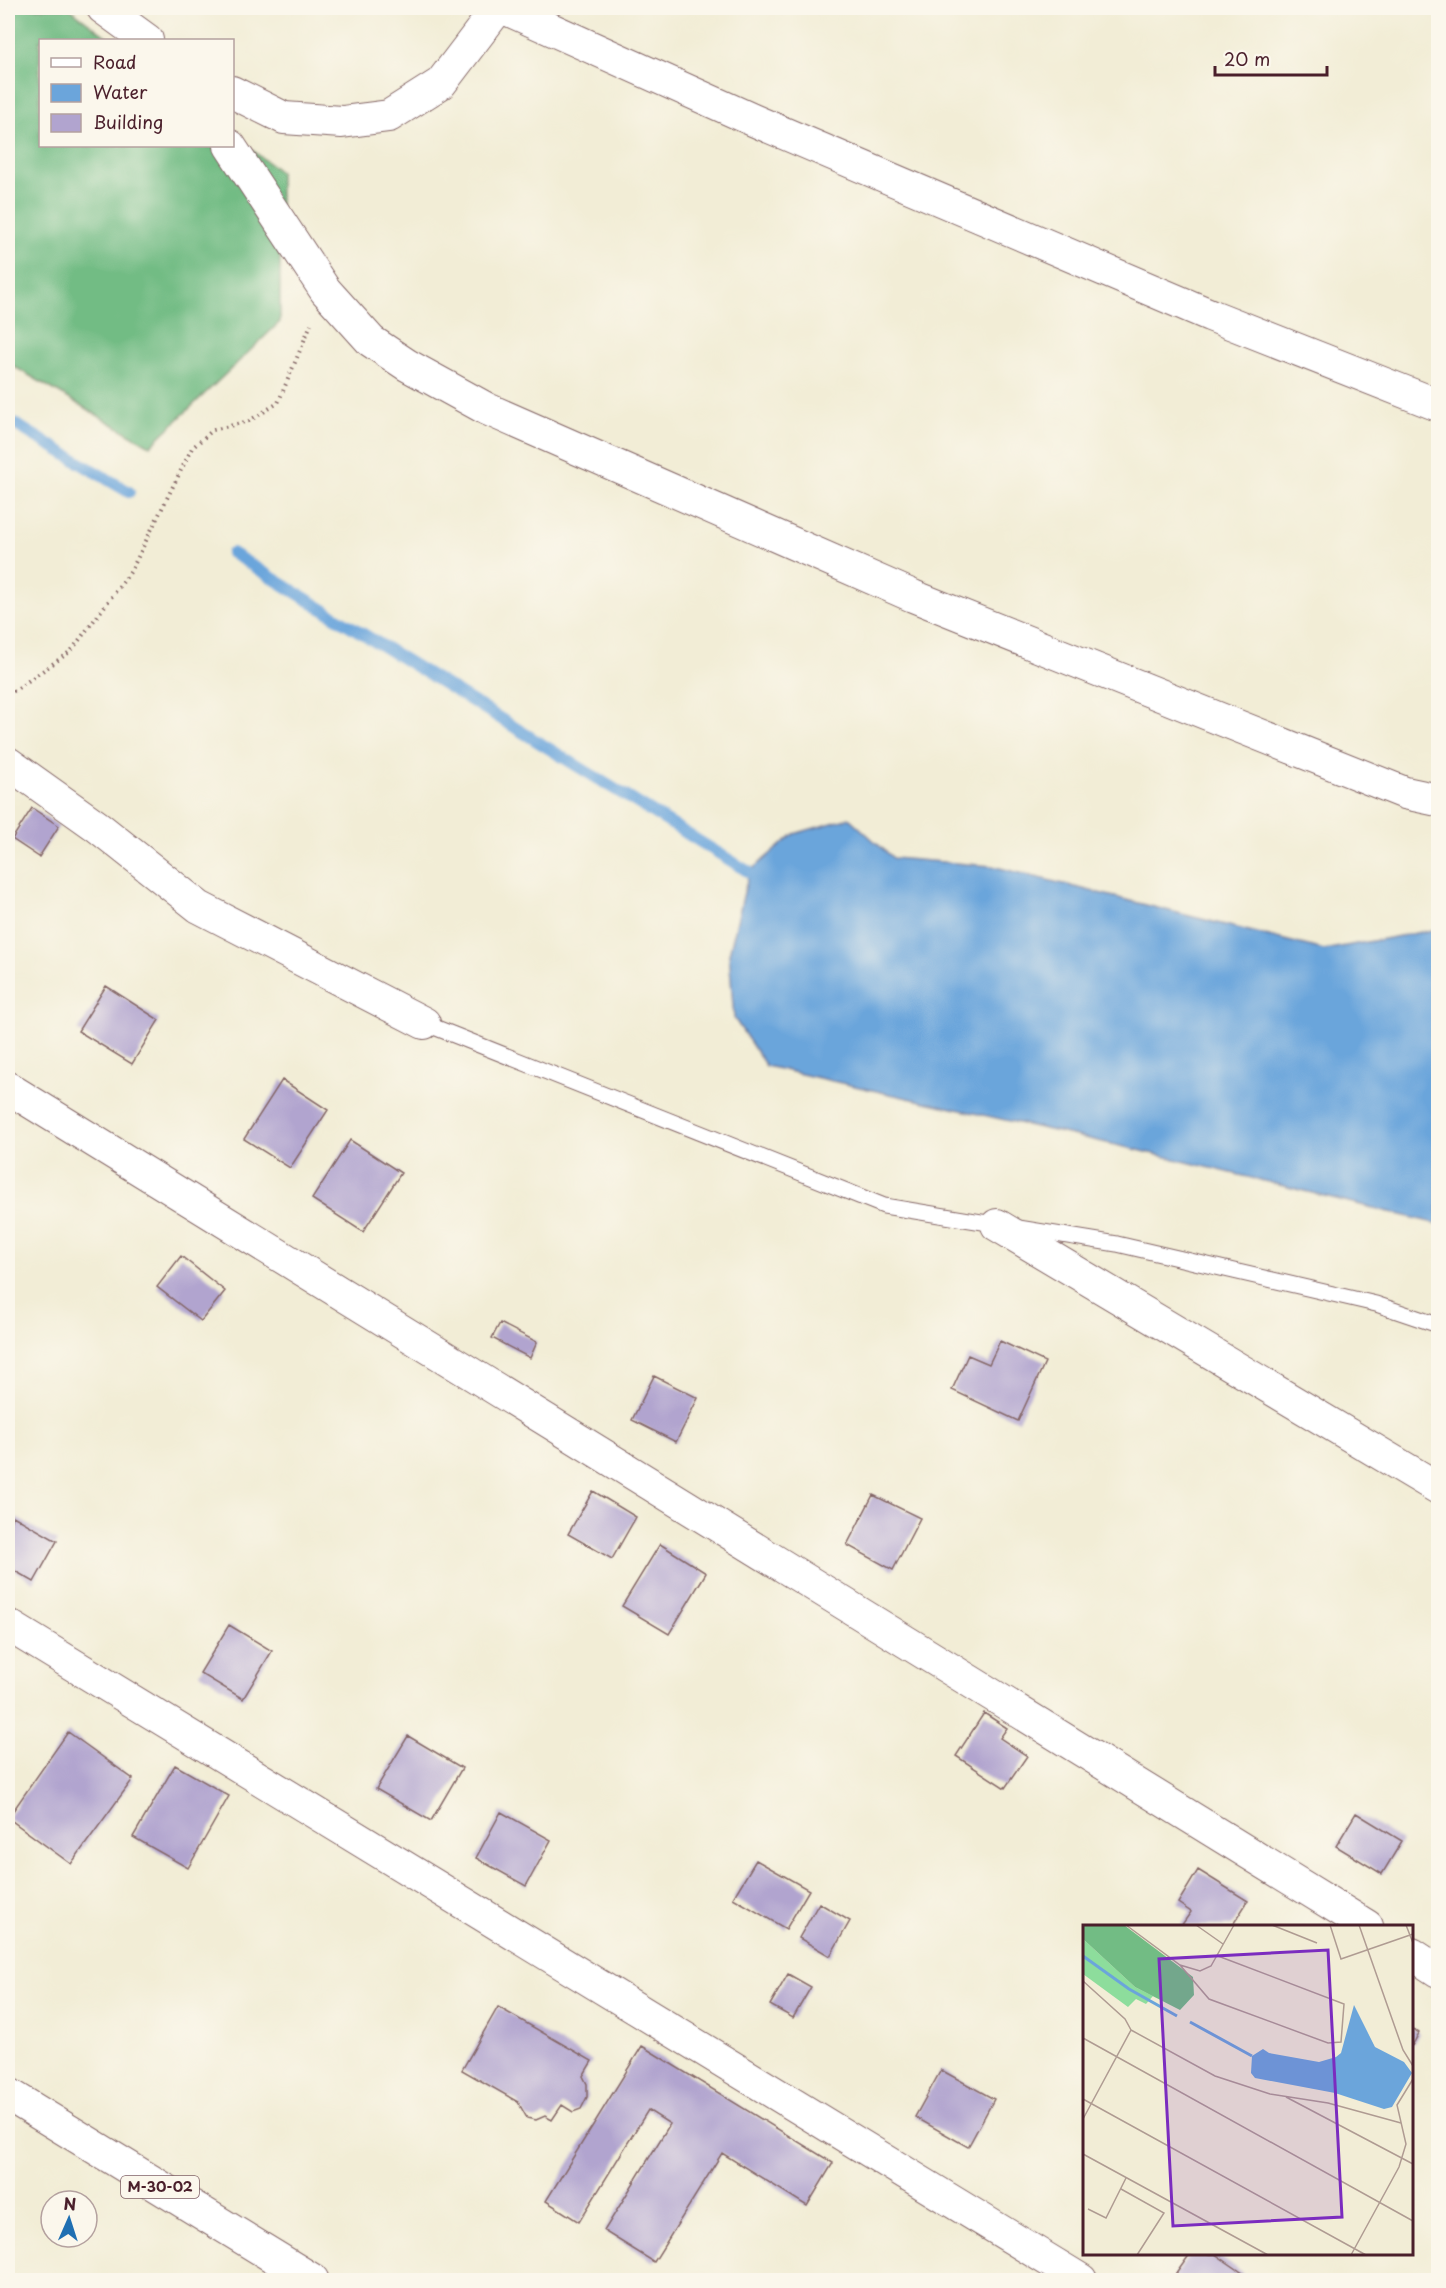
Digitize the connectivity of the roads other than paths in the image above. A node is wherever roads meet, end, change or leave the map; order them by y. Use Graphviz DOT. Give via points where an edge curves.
graph roads {
  1 [pos="103,8"];
  2 [pos="498,8"];
  3 [pos="504,8"];
  4 [pos="146,39"];
  5 [pos="234,93"];
  6 [pos="231,147"];
  7 [pos="1438,405"];
  8 [pos="8,763"];
  9 [pos="1438,800"];
  10 [pos="424,1023"];
  11 [pos="8,1088"];
  12 [pos="997,1225"];
  13 [pos="1438,1326"];
  14 [pos="1438,1488"];
  15 [pos="8,1625"];
  16 [pos="1365,1925"];
  17 [pos="1413,1955"];
  18 [pos="1438,1971"];
  19 [pos="8,2094"];
  20 [pos="312,2280"];
  21 [pos="1081,2280"];
  1 -- 4 [label="street"];
  2 -- 5 [label="street" via="441,83 389,116 342,122 284,118"];
  3 -- 7 [label="street" via="753,120 1210,315"];
  6 -- 9 [label="street" via="325,290 371,341 407,365 488,408 912,596 1405,793"];
  8 -- 10 [label="street" via="98,827 199,907"];
  10 -- 12 [label="lane" via="884,1206"];
  11 -- 16 [label="street"];
  12 -- 13 [label="lane" via="1117,1244 1376,1304"];
  12 -- 14 [label="street"];
  15 -- 21 [label="street"];
  17 -- 18 [label="street"];
  19 -- 20 [label="main road, М-30-02"];
}
